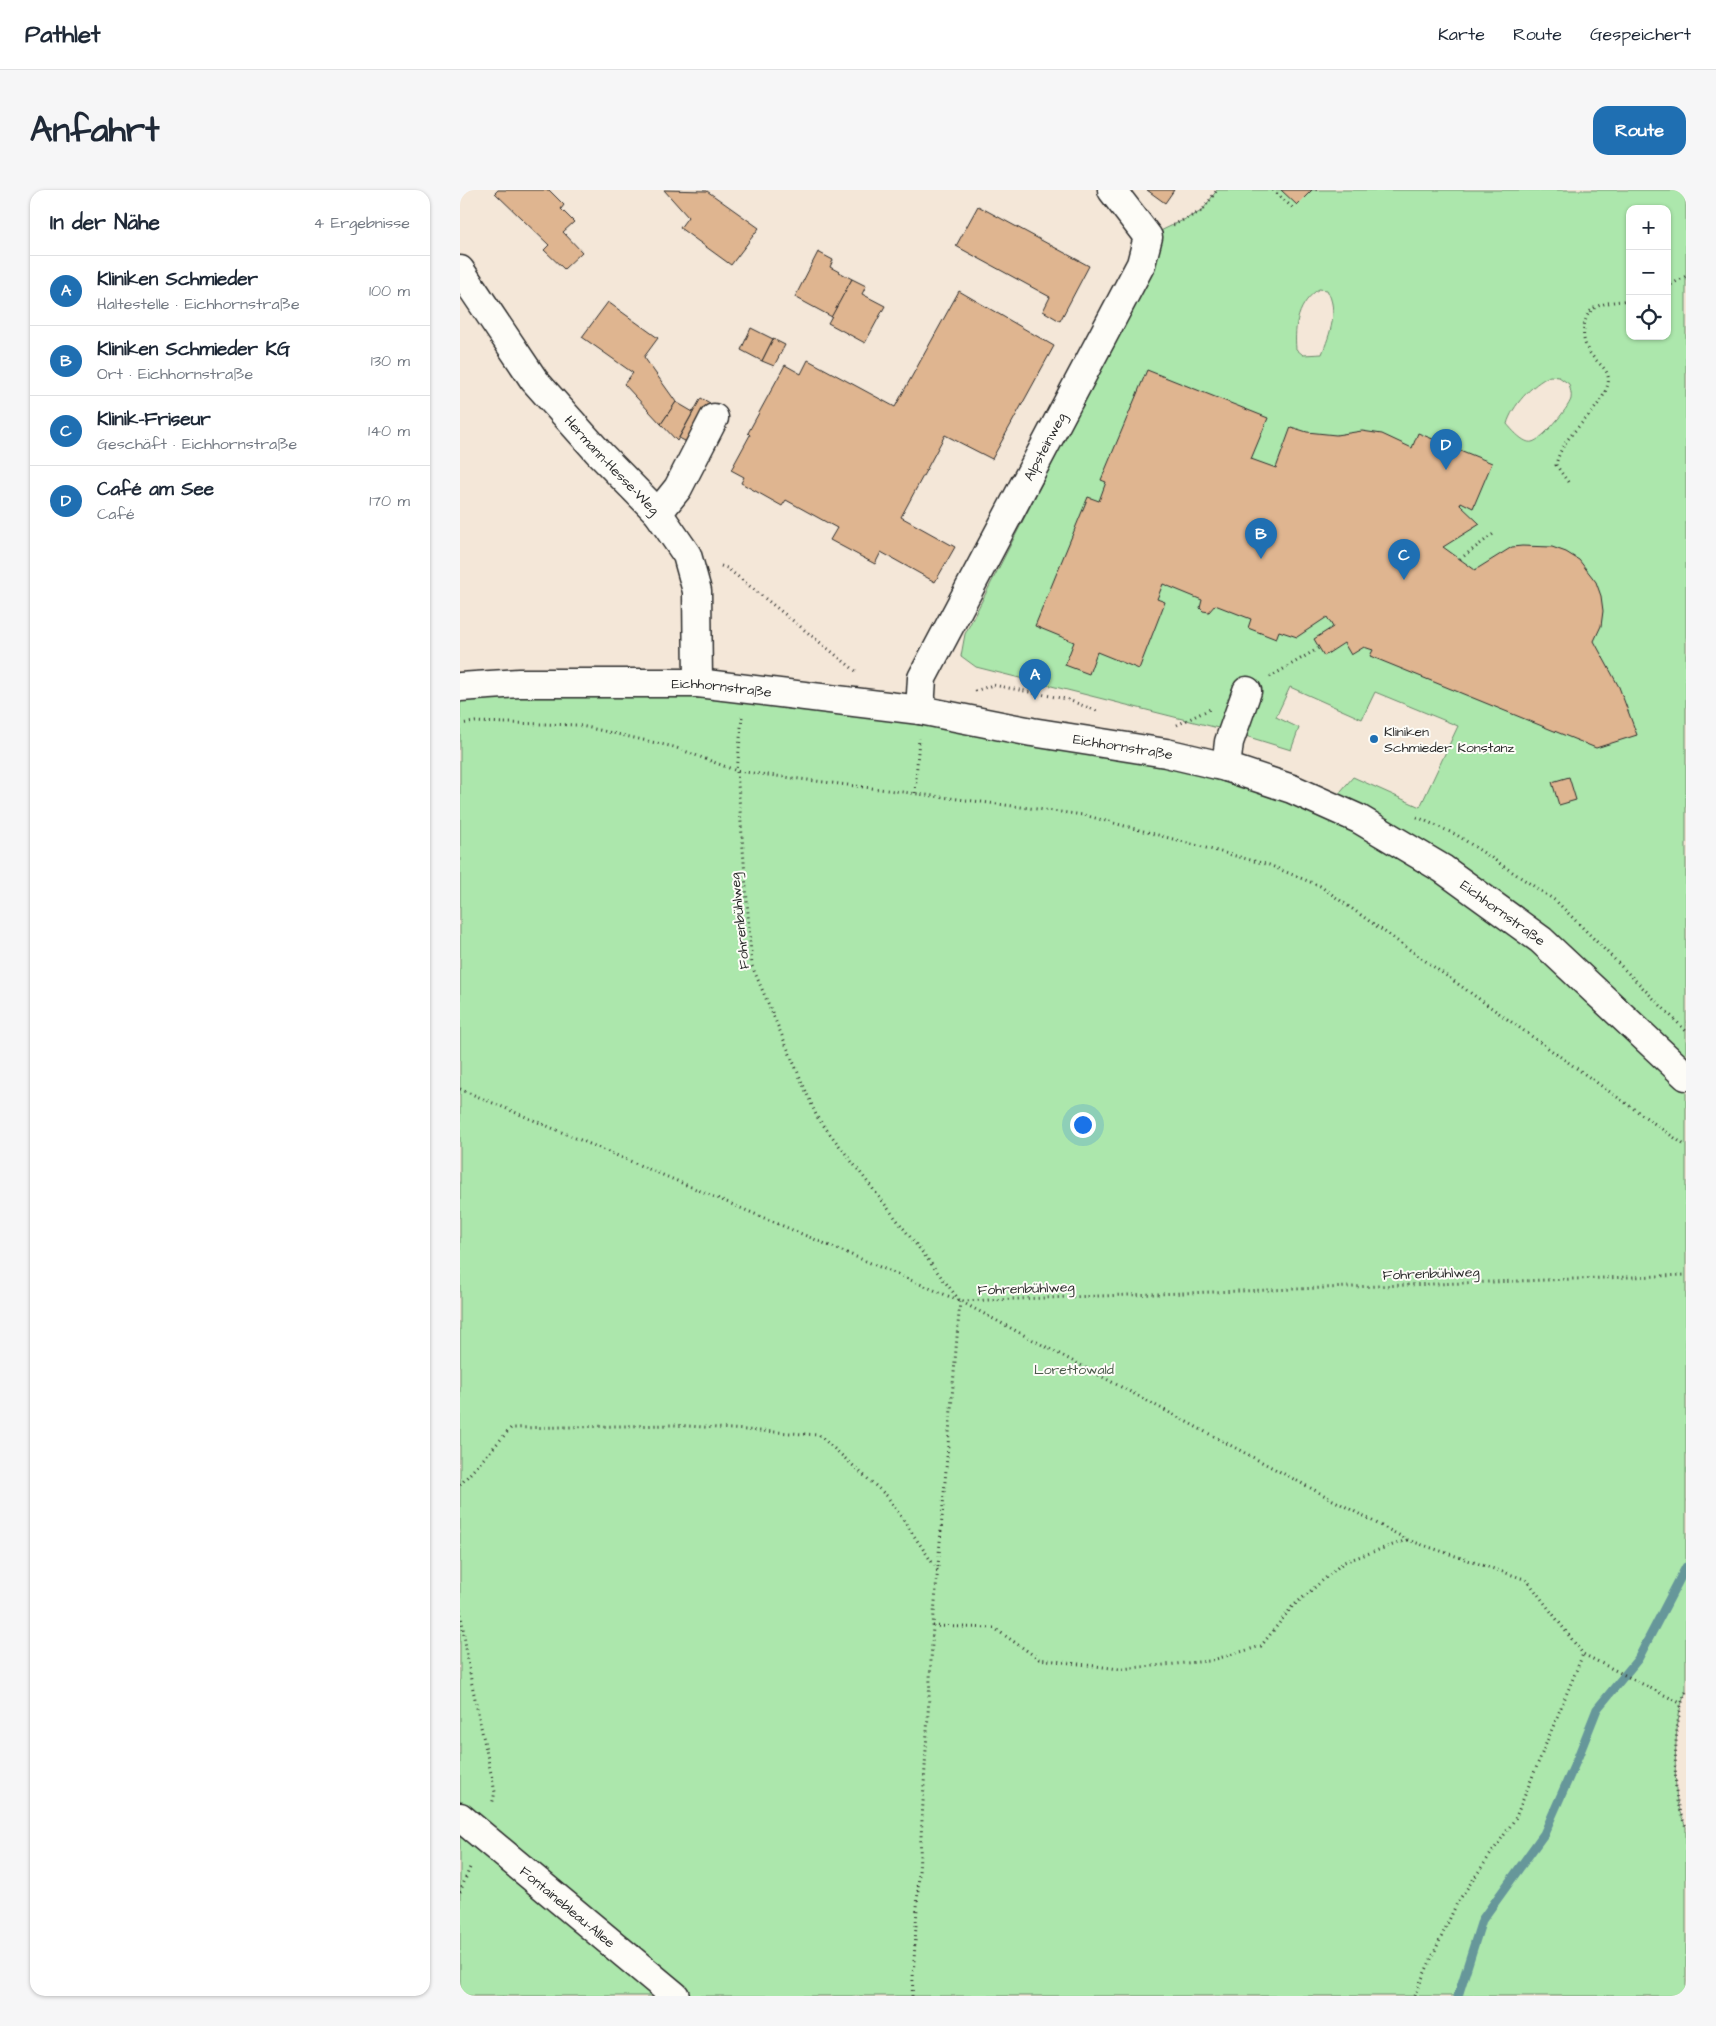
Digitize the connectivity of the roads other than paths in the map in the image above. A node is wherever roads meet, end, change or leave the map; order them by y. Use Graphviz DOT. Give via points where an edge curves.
graph roads {
  1 [pos="1112,190"];
  2 [pos="460,270"];
  3 [pos="714,418"];
  4 [pos="658,512"];
  5 [pos="698,683"];
  6 [pos="460,687"];
  7 [pos="1247,691"];
  8 [pos="920,710"];
  9 [pos="1226,767"];
  10 [pos="1686,1076"];
  11 [pos="460,1817"];
  12 [pos="675,1996"];
  1 -- 8 [label="street, Alpsteinweg" via="1148,237 1141,264 922,678"];
  2 -- 4 [label="street, Hermann-Hesse-Weg" via="534,380 600,454"];
  3 -- 4 [label="street" via="678,488"];
  4 -- 5 [label="street, Hermann-Hesse-Weg" via="687,555 697,591"];
  5 -- 6 [label="street, Eichhornstraße" via="518,683"];
  5 -- 8 [label="street, Eichhornstraße"];
  7 -- 9 [label="street" via="1229,742"];
  8 -- 9 [label="street, Eichhornstraße"];
  9 -- 10 [label="street, Eichhornstraße" via="1292,789 1359,819 1443,869 1541,940"];
  11 -- 12 [label="street, Fontainebleau-Allee"];
}
